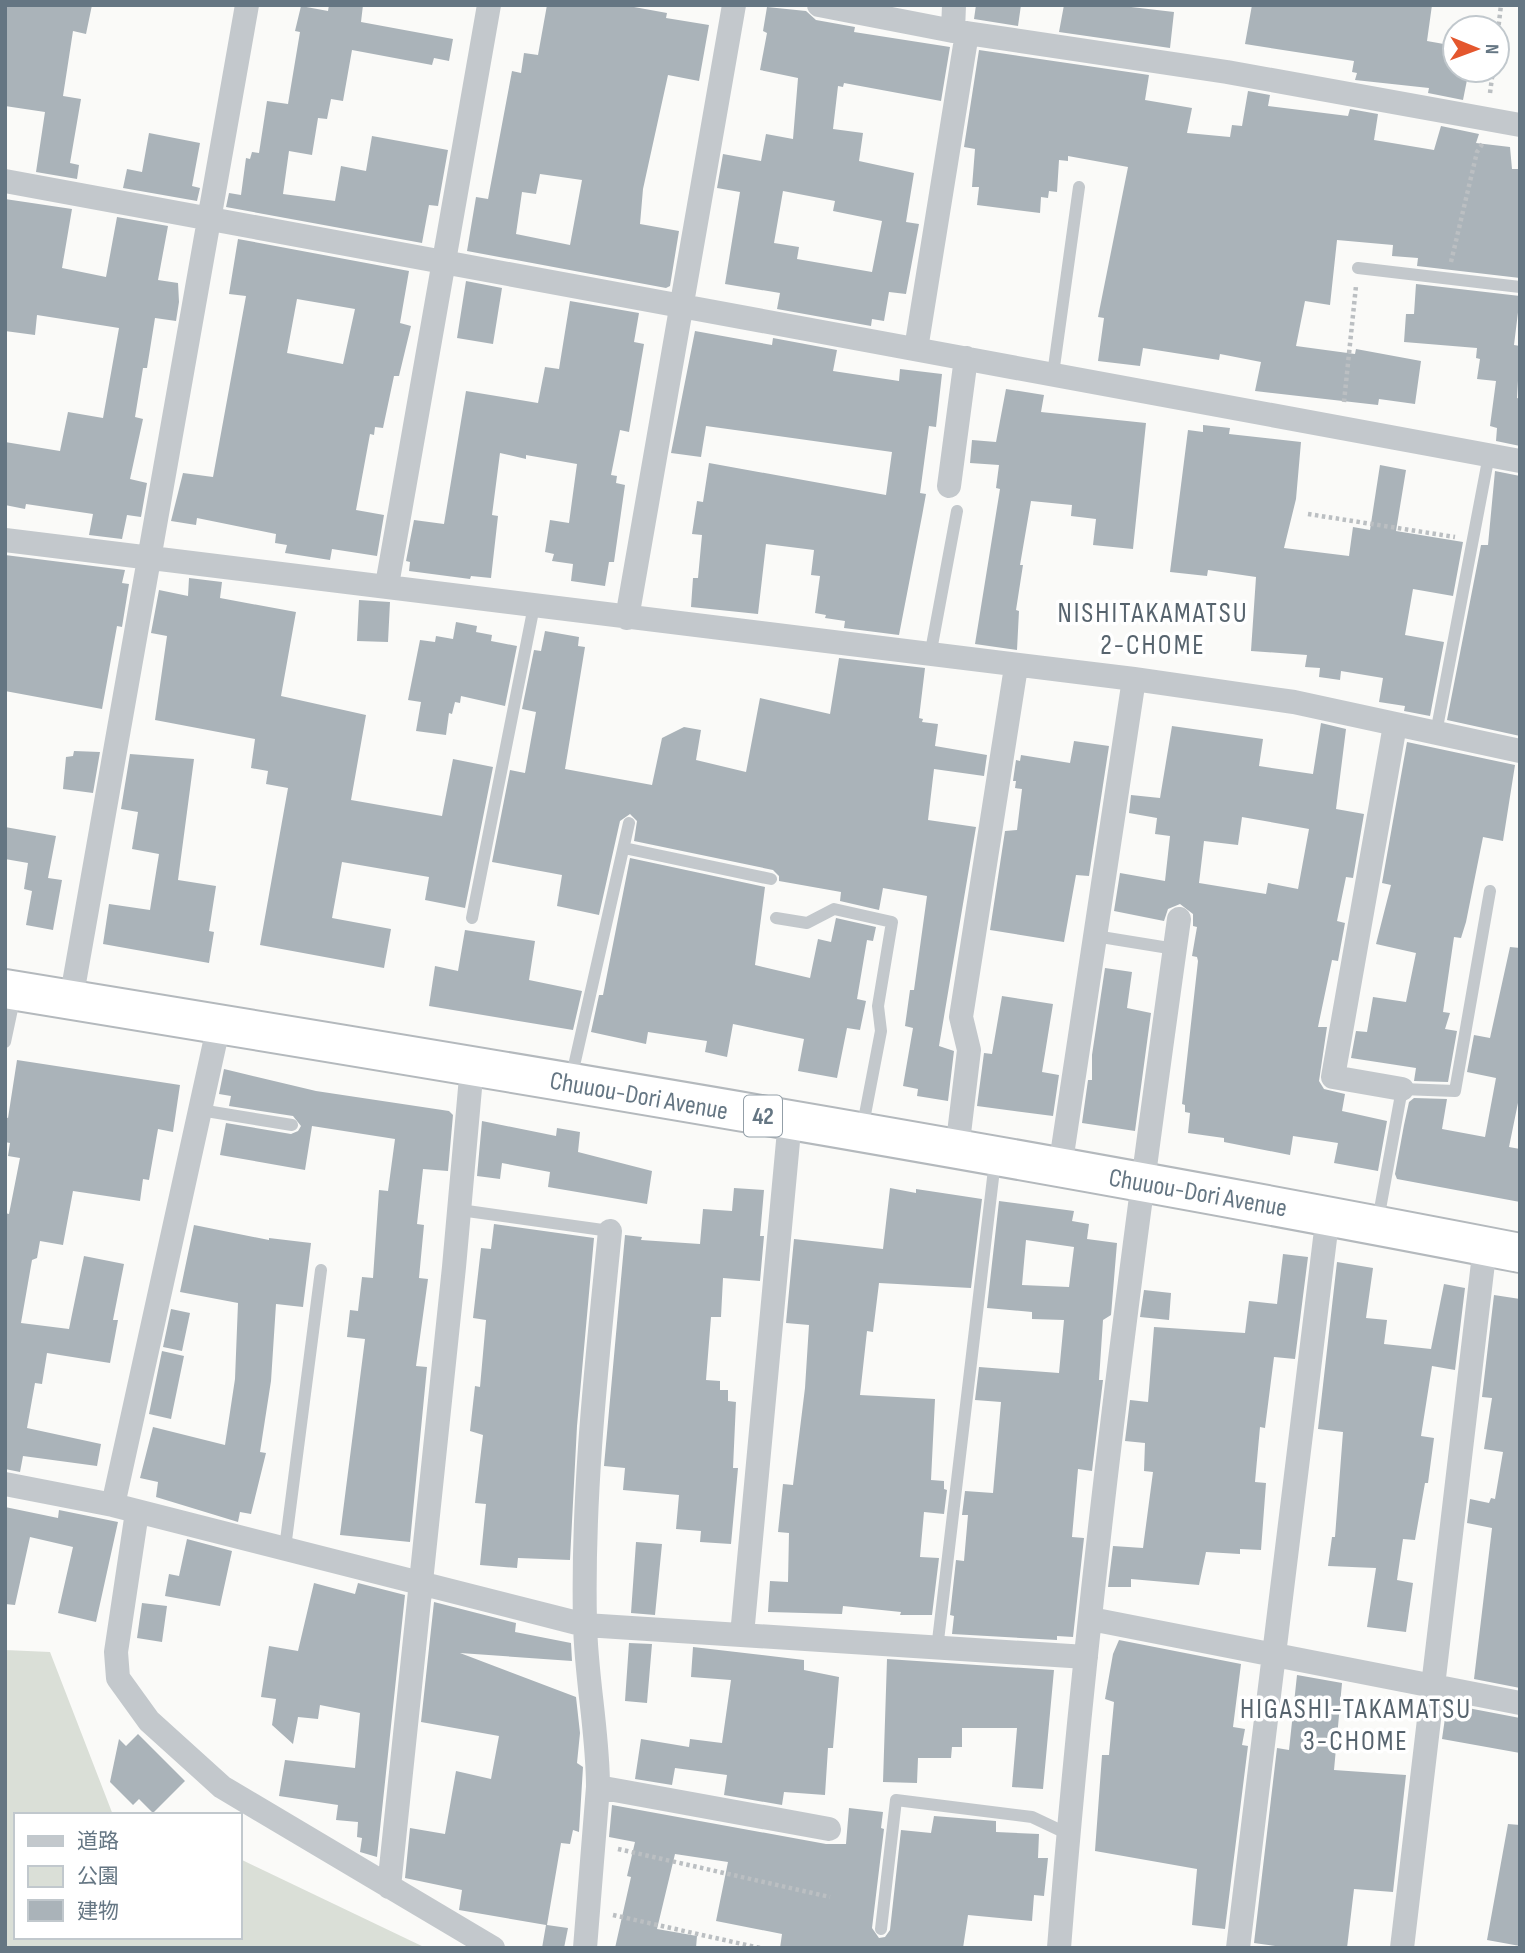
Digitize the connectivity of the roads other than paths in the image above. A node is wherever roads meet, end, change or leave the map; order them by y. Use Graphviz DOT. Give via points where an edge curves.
graph roads {
  1 [pos="247,5"];
  2 [pos="489,5"];
  3 [pos="734,5"];
  4 [pos="819,5"];
  5 [pos="954,5"];
  6 [pos="960,32"];
  7 [pos="1520,125"];
  8 [pos="5,181"];
  9 [pos="1079,187"];
  10 [pos="209,220"];
  11 [pos="443,261"];
  12 [pos="1357,268"];
  13 [pos="1520,288"];
  14 [pos="681,306"];
  15 [pos="916,349"];
  16 [pos="966,358"];
  17 [pos="1053,374"];
  18 [pos="1489,455"];
  19 [pos="1520,461"];
  20 [pos="950,486"];
  21 [pos="957,511"];
  22 [pos="5,540"];
  23 [pos="150,557"];
  24 [pos="387,585"];
  25 [pos="534,606"];
  26 [pos="627,618"];
  27 [pos="930,656"];
  28 [pos="1016,667"];
  29 [pos="1134,680"];
  30 [pos="1395,725"];
  31 [pos="1436,733"];
  32 [pos="1520,751"];
  33 [pos="629,823"];
  34 [pos="624,848"];
  35 [pos="771,879"];
  36 [pos="1490,891"];
  37 [pos="472,918"];
  38 [pos="776,918"];
  39 [pos="1179,919"];
  40 [pos="1095,936"];
  41 [pos="1175,949"];
  42 [pos="10,990"];
  43 [pos="71,1000"];
  44 [pos="219,1024"];
  45 [pos="5,1042"];
  46 [pos="472,1066"];
  47 [pos="570,1083"];
  48 [pos="1402,1089"];
  49 [pos="200,1110"];
  50 [pos="790,1120"];
  51 [pos="292,1125"];
  52 [pos="861,1133"];
  53 [pos="957,1150"];
  54 [pos="995,1157"];
  55 [pos="1060,1168"];
  56 [pos="1141,1183"];
  57 [pos="460,1210"];
  58 [pos="1328,1214"];
  59 [pos="1377,1224"];
  60 [pos="610,1231"];
  61 [pos="1502,1250"];
  62 [pos="321,1270"];
  63 [pos="5,1484"];
  64 [pos="113,1505"];
  65 [pos="136,1512"];
  66 [pos="285,1548"];
  67 [pos="421,1581"];
  68 [pos="1091,1619"];
  69 [pos="585,1625"];
  70 [pos="742,1635"];
  71 [pos="937,1649"];
  72 [pos="1274,1655"];
  73 [pos="1086,1657"];
  74 [pos="1432,1686"];
  75 [pos="1520,1703"];
  76 [pos="598,1787"];
  77 [pos="829,1829"];
  78 [pos="1068,1834"];
  79 [pos="389,1887"];
  80 [pos="881,1929"];
  81 [pos="493,1948"];
  82 [pos="585,1948"];
  83 [pos="1059,1948"];
  84 [pos="1238,1948"];
  85 [pos="1402,1948"];
  1 -- 10 [label="street"];
  2 -- 11 [label="street"];
  3 -- 14 [label="street"];
  4 -- 6 [label="street"];
  5 -- 6 [label="street"];
  6 -- 7 [label="street" via="1227,72"];
  6 -- 15 [label="street"];
  8 -- 10 [label="street"];
  9 -- 17 [label="lane"];
  10 -- 11 [label="street"];
  10 -- 23 [label="street"];
  11 -- 14 [label="street"];
  11 -- 24 [label="street"];
  12 -- 13 [label="lane"];
  14 -- 15 [label="street"];
  14 -- 26 [label="street"];
  15 -- 16 [label="street"];
  16 -- 17 [label="street"];
  16 -- 20 [label="street"];
  17 -- 18 [label="street"];
  18 -- 19 [label="street"];
  18 -- 31 [label="lane"];
  21 -- 27 [label="lane"];
  22 -- 23 [label="street"];
  23 -- 24 [label="street"];
  23 -- 43 [label="street"];
  24 -- 25 [label="street"];
  25 -- 26 [label="street"];
  25 -- 37 [label="lane"];
  26 -- 27 [label="street"];
  27 -- 28 [label="street"];
  28 -- 29 [label="street"];
  28 -- 53 [label="street" via="961,1017 969,1050"];
  29 -- 30 [label="street" via="1294,702"];
  29 -- 40 [label="street"];
  30 -- 31 [label="street"];
  30 -- 48 [label="street" via="1333,1077"];
  31 -- 32 [label="street"];
  33 -- 34 [label="lane"];
  34 -- 35 [label="lane"];
  34 -- 47 [label="lane"];
  36 -- 48 [label="lane" via="1455,1091"];
  38 -- 52 [label="lane" via="807,923 834,909 892,922 878,1006 881,1031"];
  39 -- 41 [label="street"];
  40 -- 41 [label="lane"];
  40 -- 55 [label="street"];
  41 -- 56 [label="street"];
  42 -- 43 [label="highway, Chuuou-Dori Avenue / 42"];
  42 -- 45 [label="lane"];
  43 -- 44 [label="highway, Chuuou-Dori Avenue / 42"];
  44 -- 46 [label="highway, Chuuou-Dori Avenue / 42"];
  44 -- 49 [label="street"];
  46 -- 47 [label="highway, Chuuou-Dori Avenue / 42"];
  46 -- 57 [label="street"];
  47 -- 50 [label="highway, Chuuou-Dori Avenue / 42"];
  48 -- 59 [label="lane"];
  49 -- 51 [label="lane"];
  49 -- 64 [label="street"];
  50 -- 52 [label="highway, Chuuou-Dori Avenue / 42"];
  50 -- 70 [label="street"];
  52 -- 53 [label="highway, Chuuou-Dori Avenue / 42"];
  53 -- 54 [label="highway, Chuuou-Dori Avenue / 42"];
  54 -- 55 [label="highway, Chuuou-Dori Avenue / 42"];
  54 -- 71 [label="lane"];
  55 -- 56 [label="highway, Chuuou-Dori Avenue / 42"];
  56 -- 58 [label="highway, Chuuou-Dori Avenue / 42"];
  56 -- 68 [label="street"];
  57 -- 60 [label="lane"];
  57 -- 67 [label="street"];
  58 -- 59 [label="highway, Chuuou-Dori Avenue / 42"];
  58 -- 72 [label="street"];
  59 -- 61 [label="highway, Chuuou-Dori Avenue / 42"];
  60 -- 69 [label="street" via="591,1428"];
  61 -- 74 [label="street"];
  62 -- 66 [label="lane"];
  63 -- 64 [label="street"];
  64 -- 65 [label="street"];
  65 -- 66 [label="street"];
  65 -- 79 [label="street" via="116,1652 118,1678 149,1721 222,1787"];
  66 -- 67 [label="street"];
  67 -- 69 [label="street"];
  67 -- 79 [label="street"];
  68 -- 72 [label="street"];
  68 -- 73 [label="street"];
  69 -- 70 [label="street"];
  69 -- 76 [label="street" via="598,1740"];
  70 -- 71 [label="street"];
  71 -- 73 [label="street"];
  72 -- 74 [label="street"];
  72 -- 84 [label="street"];
  73 -- 78 [label="street"];
  74 -- 75 [label="street"];
  74 -- 85 [label="street"];
  76 -- 77 [label="street"];
  76 -- 82 [label="street"];
  78 -- 80 [label="lane" via="1032,1818 896,1800"];
  78 -- 83 [label="street"];
  79 -- 81 [label="street"];
}
